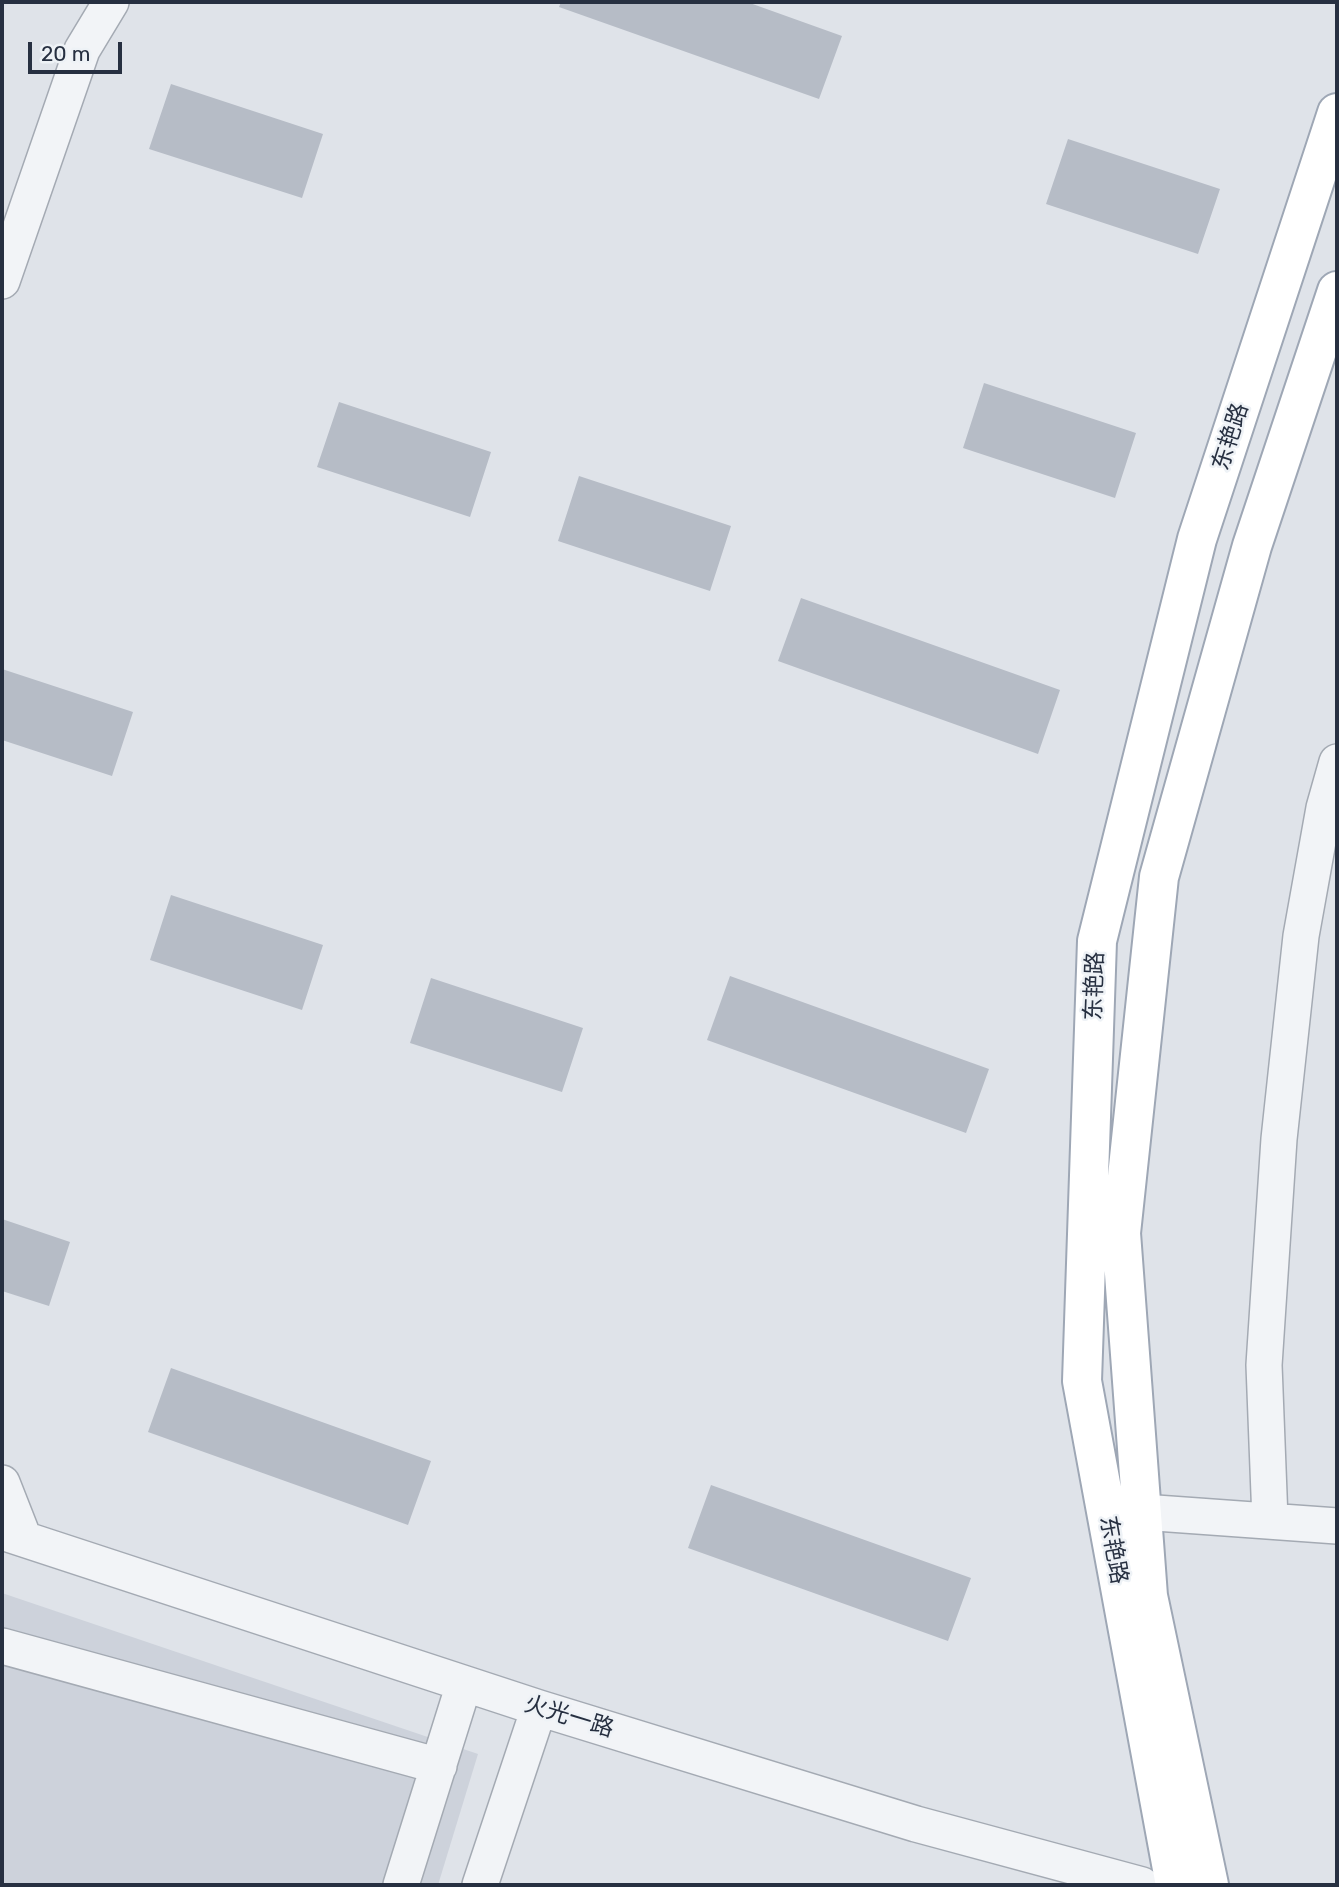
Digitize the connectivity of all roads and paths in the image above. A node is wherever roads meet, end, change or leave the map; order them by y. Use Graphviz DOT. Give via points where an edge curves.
graph roads {
  1 [pos="111,2"];
  2 [pos="1337,113"];
  3 [pos="2,281"];
  4 [pos="1337,291"];
  5 [pos="1337,762"];
  6 [pos="2,1483"];
  7 [pos="1142,1513"];
  8 [pos="1270,1520"];
  9 [pos="1337,1526"];
  10 [pos="13,1536"];
  11 [pos="2,1646"];
  12 [pos="464,1684"];
  13 [pos="539,1708"];
  14 [pos="439,1766"];
  15 [pos="401,1885"];
  16 [pos="480,1885"];
  17 [pos="1142,1885"];
  18 [pos="1175,1885"];
  19 [pos="1209,1885"];
  1 -- 3 [label="street" via="82,50"];
  2 -- 18 [label="main road, 东艳路" via="1197,539 1097,941 1082,1381"];
  4 -- 7 [label="main road, 东艳路" via="1252,546 1159,877 1121,1233"];
  5 -- 8 [label="street" via="1301,936 1279,1139 1264,1364"];
  6 -- 10 [label="street"];
  7 -- 8 [label="street"];
  7 -- 19 [label="main road, 东艳路" via="1148,1596"];
  8 -- 9 [label="street"];
  10 -- 12 [label="street, 火光一路"];
  11 -- 14 [label="street"];
  12 -- 13 [label="street, 火光一路"];
  12 -- 14 [label="street"];
  13 -- 16 [label="street"];
  13 -- 17 [label="street, 火光一路" via="916,1824"];
  14 -- 15 [label="street"];
}
